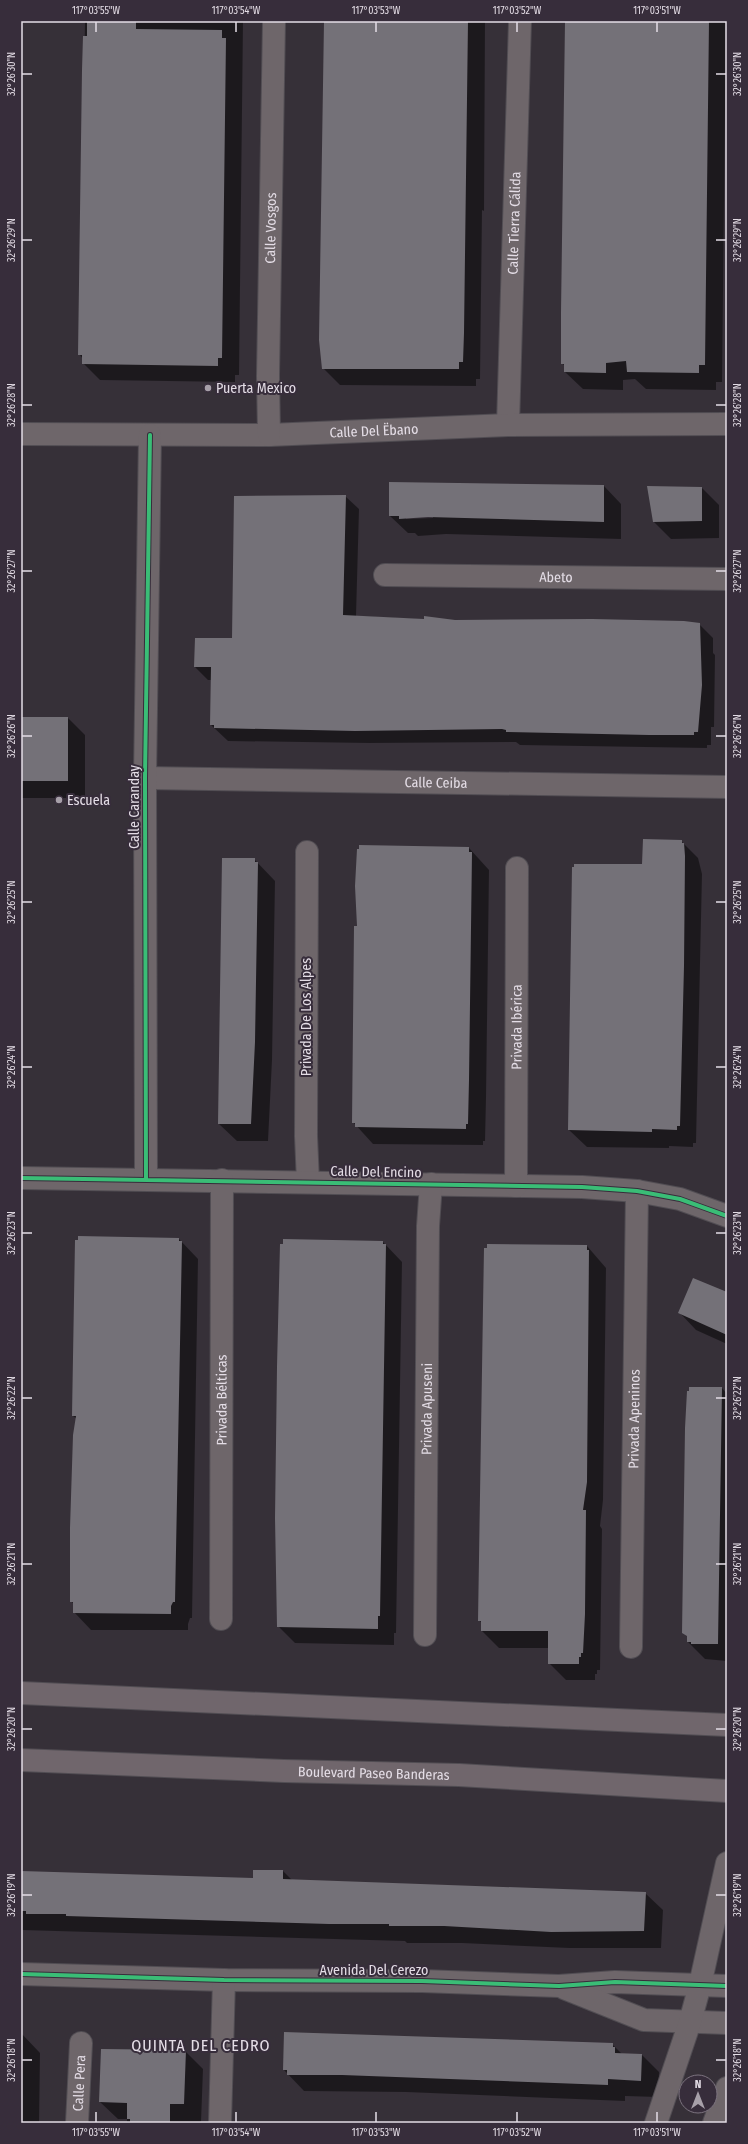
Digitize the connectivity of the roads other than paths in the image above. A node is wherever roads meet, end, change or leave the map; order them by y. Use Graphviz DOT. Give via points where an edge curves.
graph roads {
  1 [pos="274,21"];
  2 [pos="520,21"];
  3 [pos="727,424"];
  4 [pos="508,425"];
  5 [pos="21,434"];
  6 [pos="150,435"];
  7 [pos="269,435"];
  8 [pos="385,575"];
  9 [pos="727,579"];
  10 [pos="145,778"];
  11 [pos="727,787"];
  12 [pos="307,852"];
  13 [pos="517,868"];
  14 [pos="21,1178"];
  15 [pos="146,1179"];
  16 [pos="222,1180"];
  17 [pos="308,1182"];
  18 [pos="431,1184"];
  19 [pos="516,1186"];
  20 [pos="637,1191"];
  21 [pos="727,1216"];
  22 [pos="221,1620"];
  23 [pos="425,1635"];
  24 [pos="631,1647"];
  25 [pos="21,1693"];
  26 [pos="727,1725"];
  27 [pos="21,1760"];
  28 [pos="727,1791"];
  29 [pos="727,1863"];
  30 [pos="21,1974"];
  31 [pos="224,1980"];
  32 [pos="700,1985"];
  33 [pos="559,1986"];
  34 [pos="727,1986"];
  35 [pos="690,2022"];
  36 [pos="727,2023"];
  37 [pos="81,2043"];
  38 [pos="727,2088"];
  39 [pos="77,2123"];
  40 [pos="220,2123"];
  41 [pos="224,2123"];
  42 [pos="656,2123"];
  43 [pos="714,2123"];
  1 -- 7 [label="street, Calle Vosgos"];
  2 -- 4 [label="street, Calle Tierra Cálida"];
  3 -- 4 [label="street, Calle Del Ëbano"];
  4 -- 7 [label="street, Calle Del Ëbano"];
  5 -- 6 [label="street, Calle Del Ëbano"];
  6 -- 7 [label="street, Calle Del Ëbano"];
  6 -- 10 [label="street, Calle Caranday"];
  8 -- 9 [label="street, Abeto"];
  10 -- 11 [label="street, Calle Ceiba"];
  10 -- 15 [label="street, Calle Caranday"];
  12 -- 17 [label="street, Privada De Los Alpes"];
  13 -- 19 [label="street, Privada Ibérica"];
  14 -- 15 [label="street, Calle Del Encino"];
  15 -- 16 [label="street, Calle Del Encino"];
  16 -- 17 [label="street, Calle Del Encino"];
  16 -- 22 [label="street, Privada Bélticas"];
  17 -- 18 [label="street, Calle Del Encino"];
  18 -- 19 [label="street, Calle Del Encino"];
  18 -- 23 [label="street, Privada Apuseni" via="428,1226"];
  19 -- 20 [label="street, Calle Del Encino"];
  20 -- 21 [label="street, Calle Del Encino" via="680,1199"];
  20 -- 24 [label="street, Privada Apeninos"];
  25 -- 26 [label="main road"];
  27 -- 28 [label="main road, Boulevard Paseo Banderas" via="459,1775"];
  29 -- 32 [label="street"];
  30 -- 31 [label="street, Avenida Del Cerezo"];
  31 -- 33 [label="street, Avenida Del Cerezo" via="422,1981"];
  31 -- 40 [label="street"];
  32 -- 33 [label="street, Avenida Del Cerezo" via="616,1982"];
  32 -- 34 [label="street, Avenida Del Cerezo"];
  32 -- 35 [label="street"];
  33 -- 35 [label="street, Avenida Del Cerezo" via="644,2020"];
  35 -- 36 [label="street, Avenida Del Cerezo"];
  35 -- 42 [label="street"];
  37 -- 39 [label="street, Calle Pera"];
  38 -- 43 [label="street"];
  40 -- 41 [label="street"];
}
